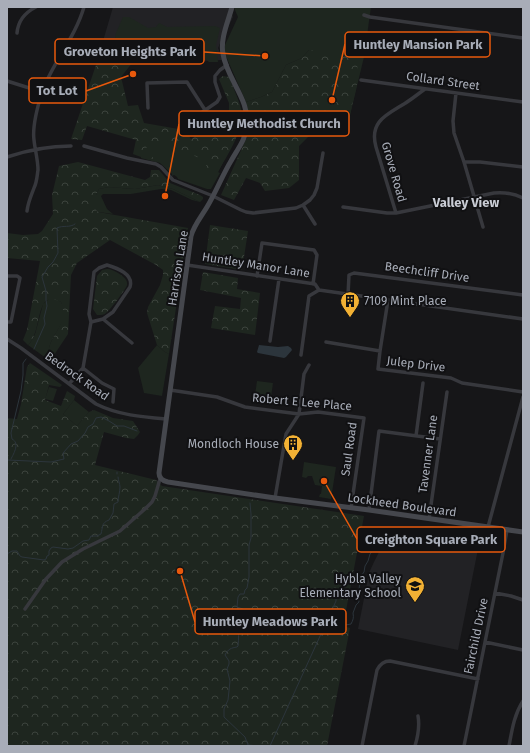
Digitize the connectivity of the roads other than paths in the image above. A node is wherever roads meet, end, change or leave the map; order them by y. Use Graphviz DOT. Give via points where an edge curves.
graph roads {
  1 [pos="36,7"];
  2 [pos="83,7"];
  3 [pos="232,7"];
  4 [pos="364,15"];
  5 [pos="17,33"];
  6 [pos="523,38"];
  7 [pos="227,65"];
  8 [pos="361,80"];
  9 [pos="7,81"];
  10 [pos="425,89"];
  11 [pos="42,92"];
  12 [pos="456,93"];
  13 [pos="523,102"];
  14 [pos="148,108"];
  15 [pos="205,110"];
  16 [pos="188,122"];
  17 [pos="71,146"];
  18 [pos="84,146"];
  19 [pos="35,149"];
  20 [pos="323,153"];
  21 [pos="7,157"];
  22 [pos="464,162"];
  23 [pos="523,167"];
  24 [pos="213,196"];
  25 [pos="474,198"];
  26 [pos="523,198"];
  27 [pos="303,205"];
  28 [pos="343,207"];
  29 [pos="27,211"];
  30 [pos="396,213"];
  31 [pos="315,224"];
  32 [pos="483,227"];
  33 [pos="187,265"];
  34 [pos="7,276"];
  35 [pos="257,276"];
  36 [pos="279,279"];
  37 [pos="313,284"];
  38 [pos="319,290"];
  39 [pos="348,295"];
  40 [pos="523,295"];
  41 [pos="388,300"];
  42 [pos="103,319"];
  43 [pos="523,319"];
  44 [pos="7,322"];
  45 [pos="91,322"];
  46 [pos="7,338"];
  47 [pos="270,341"];
  48 [pos="326,342"];
  49 [pos="132,343"];
  50 [pos="380,350"];
  51 [pos="301,355"];
  52 [pos="309,365"];
  53 [pos="83,368"];
  54 [pos="423,383"];
  55 [pos="69,384"];
  56 [pos="170,390"];
  57 [pos="447,392"];
  58 [pos="523,392"];
  59 [pos="523,397"];
  60 [pos="113,402"];
  61 [pos="299,414"];
  62 [pos="364,418"];
  63 [pos="166,419"];
  64 [pos="416,436"];
  65 [pos="440,439"];
  66 [pos="160,478"];
  67 [pos="275,498"];
  68 [pos="351,508"];
  69 [pos="369,510"];
  70 [pos="428,519"];
  71 [pos="488,527"];
  72 [pos="507,530"];
  73 [pos="523,532"];
  74 [pos="495,593"];
  75 [pos="523,600"];
  76 [pos="25,609"];
  77 [pos="485,642"];
  78 [pos="523,650"];
  79 [pos="478,679"];
  80 [pos="523,701"];
  81 [pos="418,716"];
  82 [pos="362,746"];
  83 [pos="415,746"];
  84 [pos="464,746"];
  85 [pos="509,746"];
  1 -- 5 [label="street" via="22,20"];
  2 -- 11 [label="street" via="82,16"];
  3 -- 7 [label="street, Harrison Lane" via="223,43 223,55"];
  4 -- 6 [label="street" via="370,18"];
  7 -- 15 [label="street" via="215,76 220,98"];
  7 -- 24 [label="street, Harrison Lane" via="244,106 247,124 243,140"];
  8 -- 10 [label="street, Collard Street"];
  9 -- 11 [label="street"];
  10 -- 12 [label="street, Collard Street"];
  10 -- 30 [label="street, Grove Road" via="382,119 374,132 375,144"];
  11 -- 19 [label="street" via="34,128"];
  12 -- 13 [label="street, Collard Street"];
  12 -- 22 [label="street" via="452,121"];
  14 -- 15 [label="street" via="147,83 187,82"];
  15 -- 16 [label="street"];
  17 -- 19 [label="street"];
  18 -- 24 [label="street" via="156,164 173,180"];
  19 -- 21 [label="street"];
  19 -- 29 [label="street" via="37,180"];
  20 -- 27 [label="street" via="318,188"];
  22 -- 23 [label="street"];
  22 -- 25 [label="street"];
  24 -- 27 [label="street" via="253,213"];
  24 -- 33 [label="street, Harrison Lane" via="193,232"];
  25 -- 26 [label="street" via="505,192"];
  25 -- 30 [label="street"];
  25 -- 32 [label="street"];
  27 -- 31 [label="street"];
  28 -- 30 [label="street"];
  33 -- 35 [label="street, Huntley Manor Lane"];
  33 -- 56 [label="street, Harrison Lane"];
  34 -- 44 [label="street" via="20,278 11,322"];
  35 -- 36 [label="street, Huntley Manor Lane"];
  35 -- 37 [label="street" via="262,244 314,250 317,255"];
  36 -- 37 [label="street, Huntley Manor Lane"];
  36 -- 47 [label="street"];
  37 -- 38 [label="street, Huntley Manor Lane"];
  38 -- 39 [label="street"];
  38 -- 51 [label="street" via="310,296"];
  39 -- 40 [label="street, Beechcliff Drive" via="350,275 354,272"];
  39 -- 41 [label="street"];
  41 -- 43 [label="street"];
  41 -- 50 [label="street"];
  42 -- 45 [label="street"];
  42 -- 45 [label="street" via="113,312 132,282 128,276 107,265 94,272 89,314"];
  42 -- 49 [label="street"];
  45 -- 53 [label="street"];
  46 -- 55 [label="street, Bedrock Road"];
  48 -- 50 [label="street, Julep Drive"];
  50 -- 58 [label="street, Julep Drive" via="378,369 451,378 462,383"];
  52 -- 61 [label="street" via="304,374"];
  53 -- 55 [label="street"];
  53 -- 60 [label="street" via="114,389"];
  54 -- 64 [label="street"];
  55 -- 63 [label="street, Bedrock Road" via="96,404 112,411"];
  56 -- 61 [label="street, Robert E Lee Place" via="217,397 245,407"];
  56 -- 63 [label="street, Harrison Lane"];
  57 -- 65 [label="street, Tavenner Lane"];
  59 -- 71 [label="street"];
  61 -- 62 [label="street, Robert E Lee Place" via="318,412"];
  61 -- 67 [label="street" via="286,434"];
  62 -- 68 [label="street, Saul Road"];
  63 -- 66 [label="street, Harrison Lane"];
  64 -- 65 [label="street"];
  64 -- 69 [label="street" via="379,431"];
  65 -- 70 [label="street, Tavenner Lane"];
  66 -- 67 [label="street, Lockheed Boulevard" via="168,482"];
  66 -- 76 [label="street" via="156,496 145,509 120,531 83,548 62,562"];
  67 -- 68 [label="street, Lockheed Boulevard"];
  68 -- 69 [label="street, Lockheed Boulevard"];
  69 -- 70 [label="street, Lockheed Boulevard"];
  70 -- 71 [label="street, Lockheed Boulevard"];
  71 -- 72 [label="street, Lockheed Boulevard"];
  72 -- 73 [label="street, Lockheed Boulevard"];
  72 -- 74 [label="street, Fairchild Drive"];
  74 -- 75 [label="street"];
  74 -- 77 [label="street, Fairchild Drive"];
  77 -- 78 [label="street"];
  77 -- 79 [label="street, Fairchild Drive"];
  79 -- 82 [label="street" via="390,661 383,662 377,670"];
  79 -- 84 [label="street, Fairchild Drive"];
  80 -- 85 [label="street" via="515,718"];
  81 -- 83 [label="street" via="420,724"];
}
